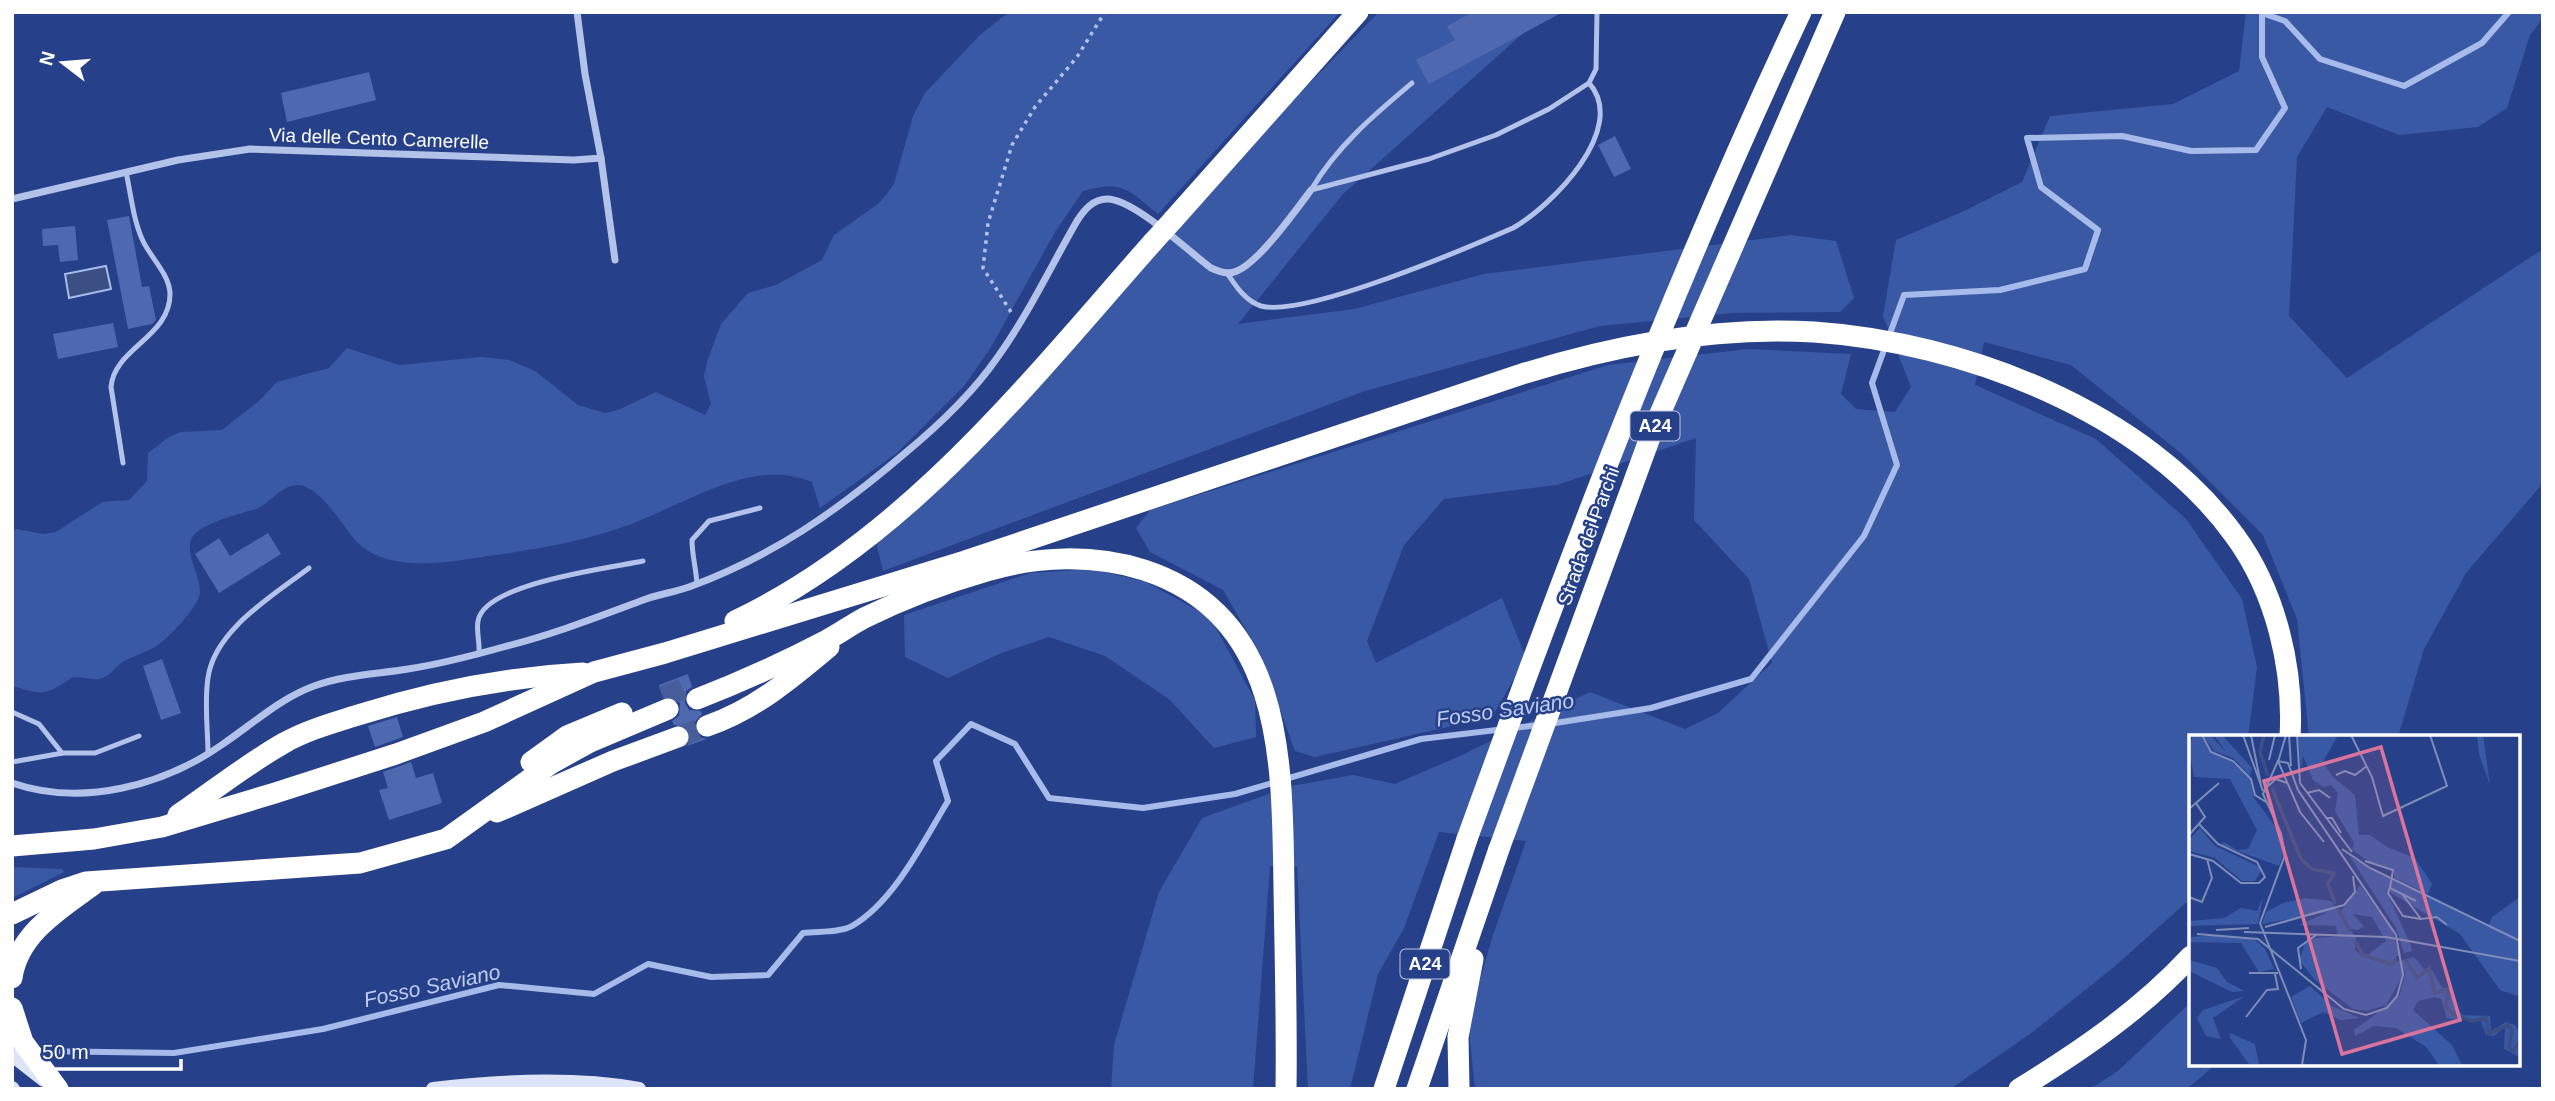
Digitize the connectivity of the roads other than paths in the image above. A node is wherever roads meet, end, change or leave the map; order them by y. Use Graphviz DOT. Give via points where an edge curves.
graph roads {
  1 [pos="577,12"];
  2 [pos="1358,12"];
  3 [pos="1597,12"];
  4 [pos="1801,12"];
  5 [pos="1835,12"];
  6 [pos="1412,83"];
  7 [pos="1589,83"];
  8 [pos="601,158"];
  9 [pos="126,172"];
  10 [pos="1311,190"];
  11 [pos="12,199"];
  12 [pos="615,260"];
  13 [pos="1227,273"];
  14 [pos="123,463"];
  15 [pos="760,508"];
  16 [pos="643,561"];
  17 [pos="965,561"];
  18 [pos="309,568"];
  19 [pos="696,584"];
  20 [pos="862,619"];
  21 [pos="479,653"];
  22 [pos="665,653"];
  23 [pos="594,672"];
  24 [pos="699,706"];
  25 [pos="12,712"];
  26 [pos="2290,735"];
  27 [pos="139,736"];
  28 [pos="62,753"];
  29 [pos="208,754"];
  30 [pos="12,762"];
  31 [pos="12,783"];
  32 [pos="162,827"];
  33 [pos="463,828"];
  34 [pos="12,846"];
  35 [pos="1499,849"];
  36 [pos="99,880"];
  37 [pos="12,914"];
  38 [pos="2189,958"];
  39 [pos="12,978"];
  40 [pos="12,1008"];
  41 [pos="12,1055"];
  42 [pos="57,1089"];
  43 [pos="433,1089"];
  44 [pos="639,1089"];
  45 [pos="1286,1089"];
  46 [pos="1384,1089"];
  47 [pos="1417,1089"];
  48 [pos="1459,1089"];
  49 [pos="2019,1089"];
  1 -- 8 [label="street"];
  2 -- 22 [label="highway, bridge" via="977,438 893,516 829,566 768,604"];
  3 -- 7 [label="lane" via="1597,63"];
  4 -- 46 [label="highway, Strada dei Parchi / A24, bridge" via="1637,389 1579,536 1467,839"];
  5 -- 35 [label="highway, Strada dei Parchi / A24, bridge" via="1656,421"];
  6 -- 10 [label="lane" via="1347,141"];
  7 -- 10 [label="lane" via="1496,135 1429,159"];
  7 -- 13 [label="lane" via="1601,106 1590,146 1552,199 1513,228 1355,290 1279,308 1242,295"];
  8 -- 9 [label="street, Via delle Cento Camerelle" via="250,149"];
  8 -- 12 [label="street"];
  9 -- 11 [label="street, Via delle Cento Camerelle"];
  9 -- 14 [label="lane" via="142,240 166,279 170,295 158,327 119,364 112,378"];
  10 -- 13 [label="street" via="1251,261"];
  13 -- 19 [label="street" via="1211,268 1126,204 1099,200 1082,213 996,360 933,429 852,499 804,531 749,562"];
  15 -- 19 [label="lane" via="709,521 692,540"];
  16 -- 21 [label="lane" via="516,589 486,604 477,620"];
  17 -- 20 [label="highway"];
  17 -- 22 [label="highway"];
  17 -- 26 [label="highway" via="1555,364 1604,352 1739,333 1815,332 1907,343 2042,389 2108,424 2187,483 2227,525 2258,576 2275,620 2289,684"];
  18 -- 29 [label="lane" via="259,606 216,650 208,677"];
  19 -- 21 [label="street"];
  20 -- 24 [label="highway"];
  20 -- 24 [label="highway" via="761,661"];
  20 -- 24 [label="highway" via="773,692 731,716"];
  20 -- 45 [label="highway" via="990,570 1068,559 1112,562 1165,578 1186,589 1227,625 1267,701 1280,759"];
  21 -- 29 [label="street" via="313,686 274,705"];
  22 -- 23 [label="highway"];
  23 -- 32 [label="highway" via="505,714 396,754"];
  23 -- 32 [label="highway" via="484,684 388,706 318,729 284,743"];
  25 -- 28 [label="lane" via="39,723"];
  27 -- 28 [label="lane" via="95,752"];
  28 -- 30 [label="lane"];
  29 -- 31 [label="street" via="157,778 107,790 65,795"];
  32 -- 34 [label="highway"];
  33 -- 33 [label="highway" via="556,743 594,724 670,717 613,761"];
  33 -- 36 [label="highway" via="446,839 360,863"];
  35 -- 47 [label="highway, Strada dei Parchi / A24"];
  35 -- 48 [label="highway" via="1461,1017"];
  36 -- 37 [label="highway" via="61,890"];
  36 -- 39 [label="highway" via="40,925 21,950"];
  38 -- 49 [label="highway" via="2120,1021"];
  40 -- 42 [label="highway" via="23,1042"];
  41 -- 42 [label="main road"];
  43 -- 44 [label="main road" via="530,1082"];
}
